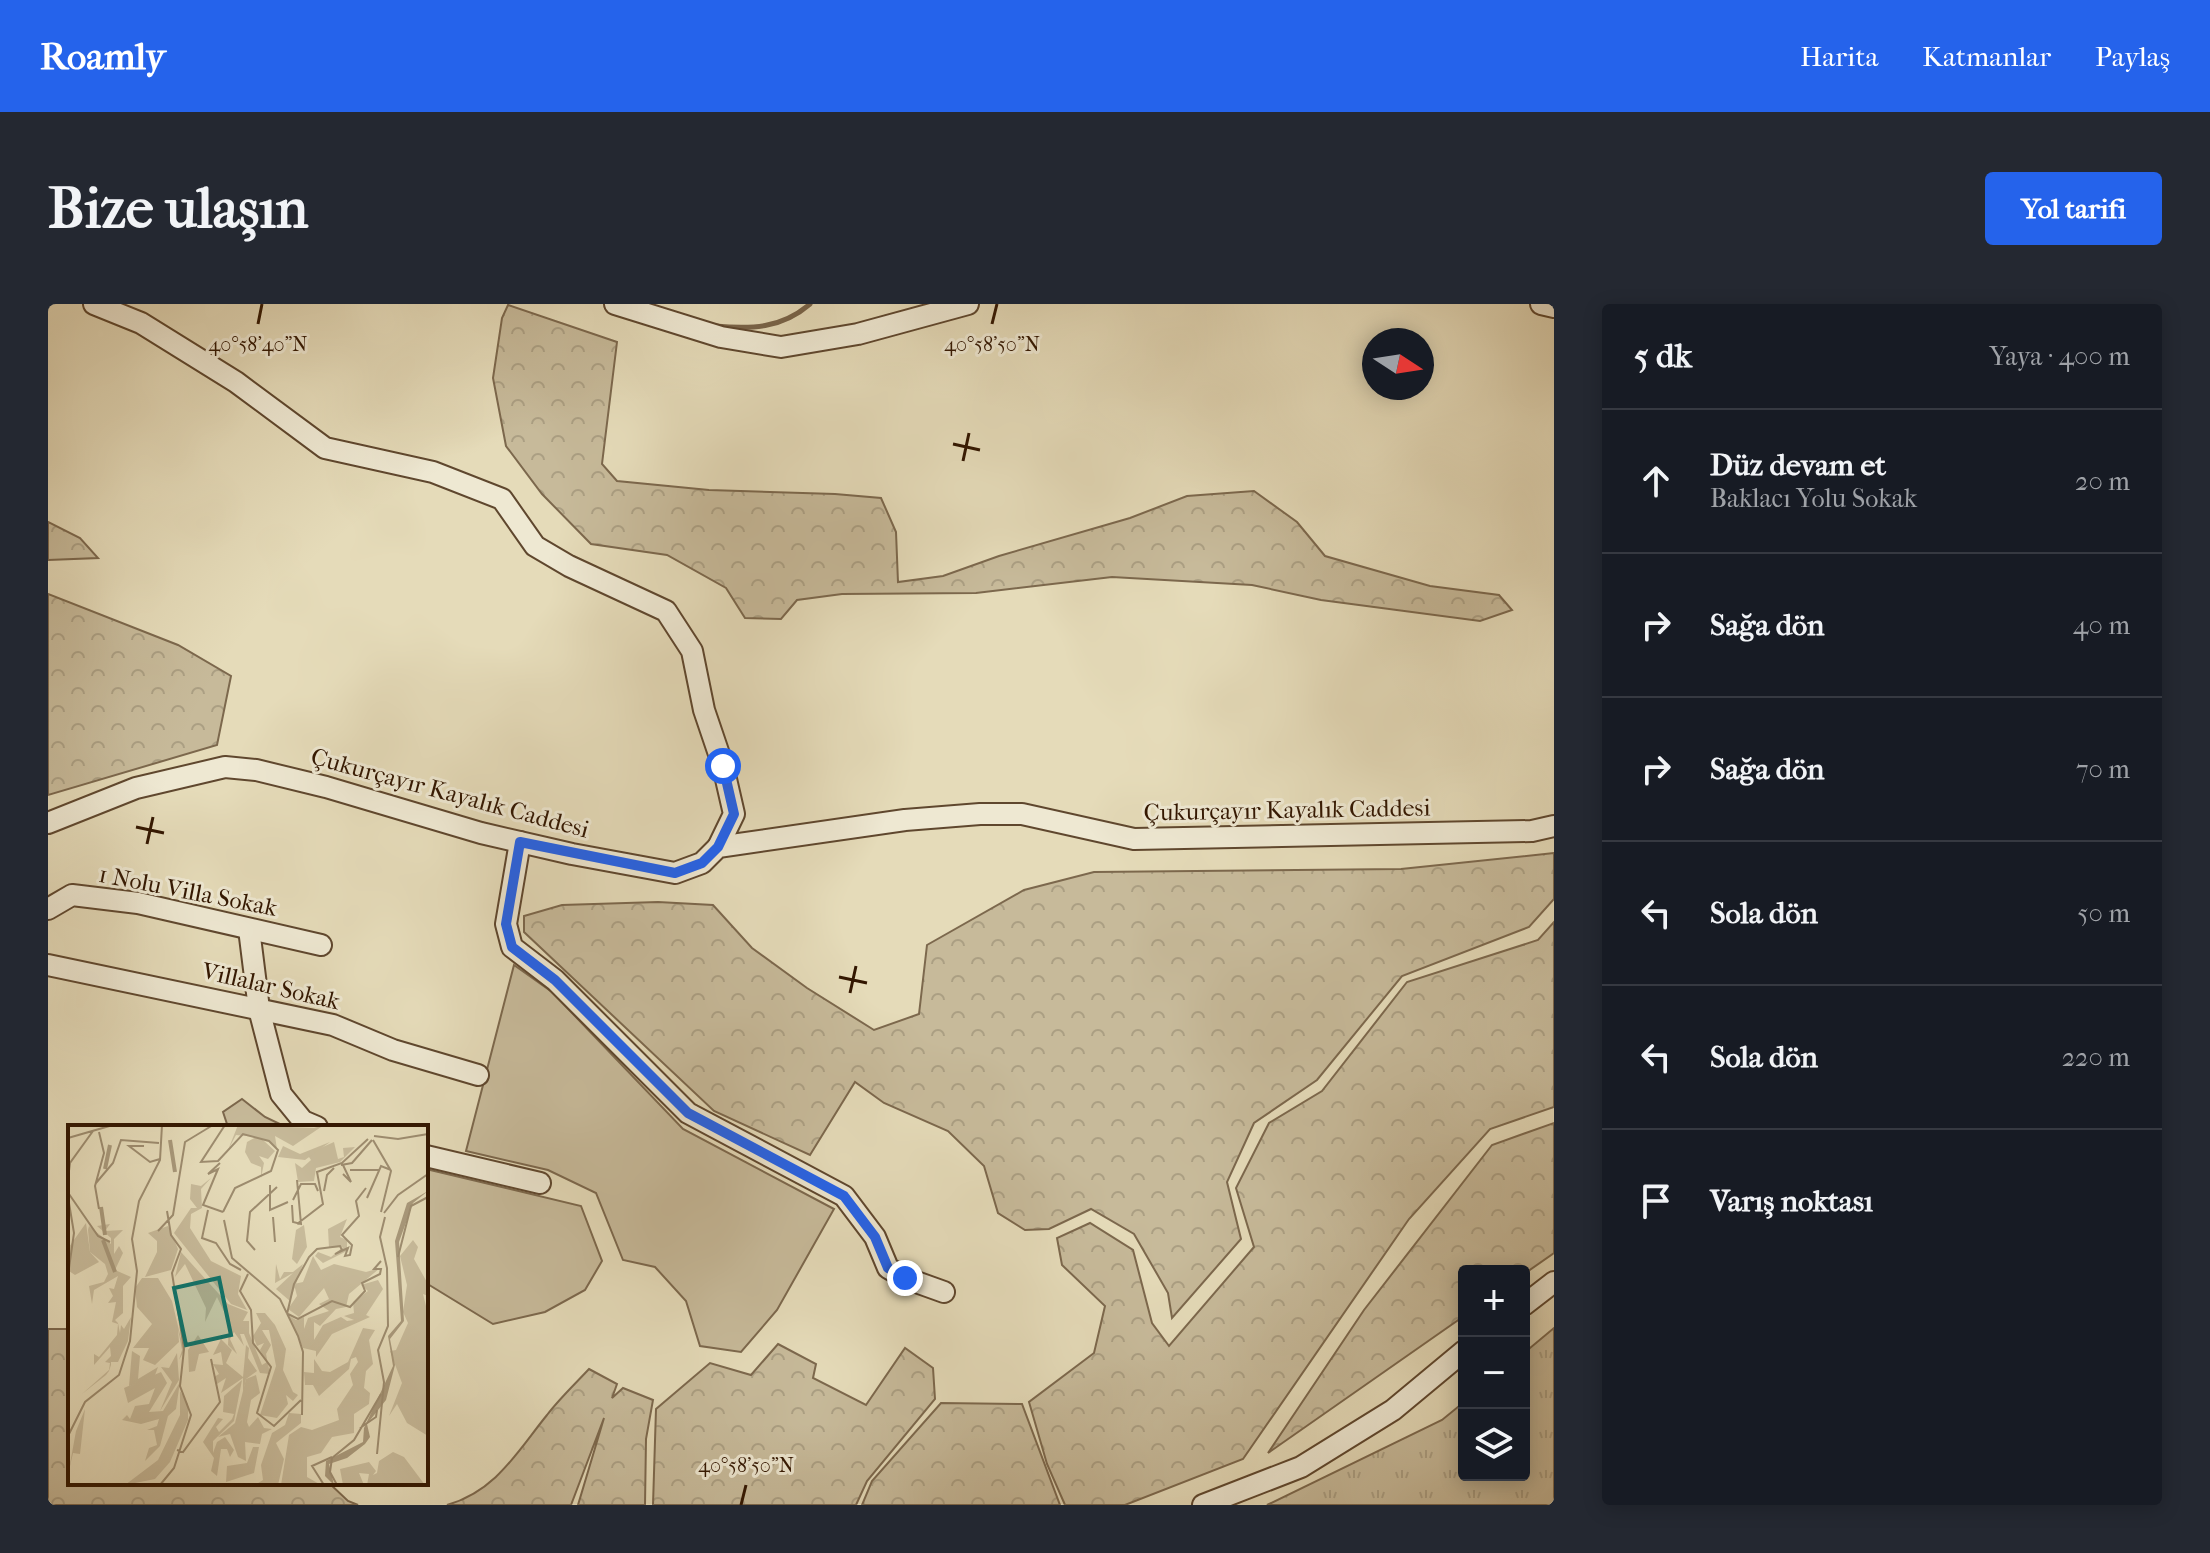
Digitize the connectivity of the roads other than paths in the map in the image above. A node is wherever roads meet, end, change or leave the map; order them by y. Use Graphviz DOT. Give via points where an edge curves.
graph roads {
  1 [pos="94,304"];
  2 [pos="615,304"];
  3 [pos="968,304"];
  4 [pos="1541,304"];
  5 [pos="1554,307"];
  6 [pos="48,823"];
  7 [pos="1554,826"];
  8 [pos="520,842"];
  9 [pos="718,847"];
  10 [pos="48,909"];
  11 [pos="249,929"];
  12 [pos="321,945"];
  13 [pos="48,965"];
  14 [pos="259,1009"];
  15 [pos="478,1075"];
  16 [pos="310,1124"];
  17 [pos="428,1156"];
  18 [pos="540,1183"];
  19 [pos="1554,1282"];
  20 [pos="944,1292"];
  21 [pos="1530,1300"];
  22 [pos="1458,1356"];
  23 [pos="1203,1505"];
  1 -- 9 [label="street" via="141,323 236,382 325,448 433,472 502,499 535,546 666,611 692,651 734,814"];
  2 -- 3 [label="street" via="721,337 781,347 858,334"];
  4 -- 5 [label="street"];
  6 -- 8 [label="street, Çukurçayır Kayalık Caddesi" via="136,788 225,767 326,787"];
  7 -- 9 [label="street, Çukurçayır Kayalık Caddesi" via="1532,831 1134,839 1022,814 980,814"];
  8 -- 9 [label="street, Çukurçayır Kayalık Caddesi" via="675,873 702,863"];
  8 -- 20 [label="street" via="506,924 512,947 555,980 688,1113 844,1196 875,1237 888,1268"];
  10 -- 11 [label="street, 1 Nolu Villa Sokak" via="72,895 138,903"];
  11 -- 12 [label="street, 1 Nolu Villa Sokak"];
  11 -- 14 [label="street"];
  13 -- 14 [label="street, Villalar Sokak"];
  14 -- 15 [label="street, Villalar Sokak" via="333,1025 393,1050"];
  14 -- 16 [label="street" via="281,1094"];
  17 -- 18 [label="street"];
  19 -- 21 [label="street"];
  22 -- 23 [label="street" via="1393,1410 1301,1467"];
}
